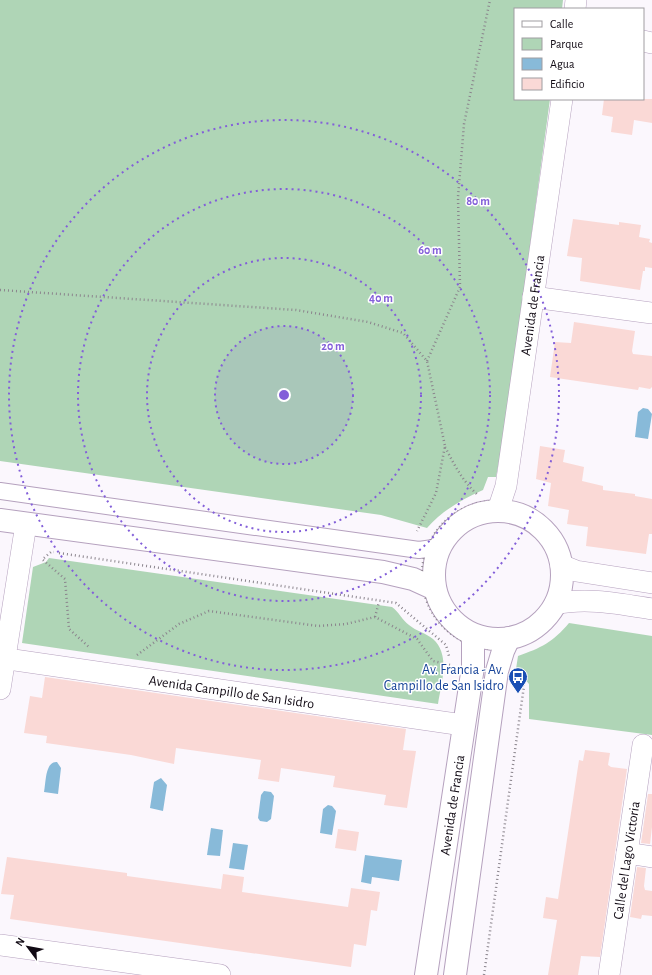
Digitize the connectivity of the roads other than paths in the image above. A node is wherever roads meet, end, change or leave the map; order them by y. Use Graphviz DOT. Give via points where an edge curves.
graph roads {
  1 [pos="562,100"];
  2 [pos="533,297"];
  3 [pos="652,313"];
  4 [pos="0,491"];
  5 [pos="500,506"];
  6 [pos="0,520"];
  7 [pos="26,524"];
  8 [pos="434,548"];
  9 [pos="566,567"];
  10 [pos="652,583"];
  11 [pos="429,586"];
  12 [pos="560,603"];
  13 [pos="652,609"];
  14 [pos="473,640"];
  15 [pos="506,644"];
  16 [pos="2,658"];
  17 [pos="0,689"];
  18 [pos="463,725"];
  19 [pos="643,745"];
  20 [pos="627,853"];
  21 [pos="652,857"];
  22 [pos="0,945"];
  23 [pos="220,975"];
  24 [pos="426,975"];
  25 [pos="454,975"];
  26 [pos="609,975"];
  1 -- 2 [label="street, Avenida de Francia"];
  2 -- 3 [label="street"];
  2 -- 5 [label="street, Avenida de Francia" via="506,486"];
  4 -- 8 [label="street" via="419,550"];
  5 -- 8 [label="street" via="458,524"];
  5 -- 9 [label="street" via="532,520 546,532"];
  6 -- 7 [label="street"];
  7 -- 11 [label="street" via="383,572"];
  7 -- 16 [label="street"];
  8 -- 11 [label="street" via="435,560"];
  9 -- 10 [label="street"];
  9 -- 12 [label="street"];
  11 -- 14 [label="street" via="442,608"];
  12 -- 13 [label="street" via="605,602"];
  12 -- 15 [label="street" via="544,620"];
  14 -- 15 [label="street" via="491,639"];
  14 -- 18 [label="street, Avenida de Francia" via="473,667"];
  15 -- 25 [label="street, Avenida de Francia" via="497,671"];
  16 -- 17 [label="street"];
  16 -- 18 [label="street, Avenida Campillo de San Isidro"];
  18 -- 24 [label="street, Avenida de Francia"];
  19 -- 20 [label="street, Calle del Lago Victoria"];
  20 -- 21 [label="street"];
  20 -- 26 [label="street, Calle del Lago Victoria"];
  22 -- 23 [label="street"];
}
